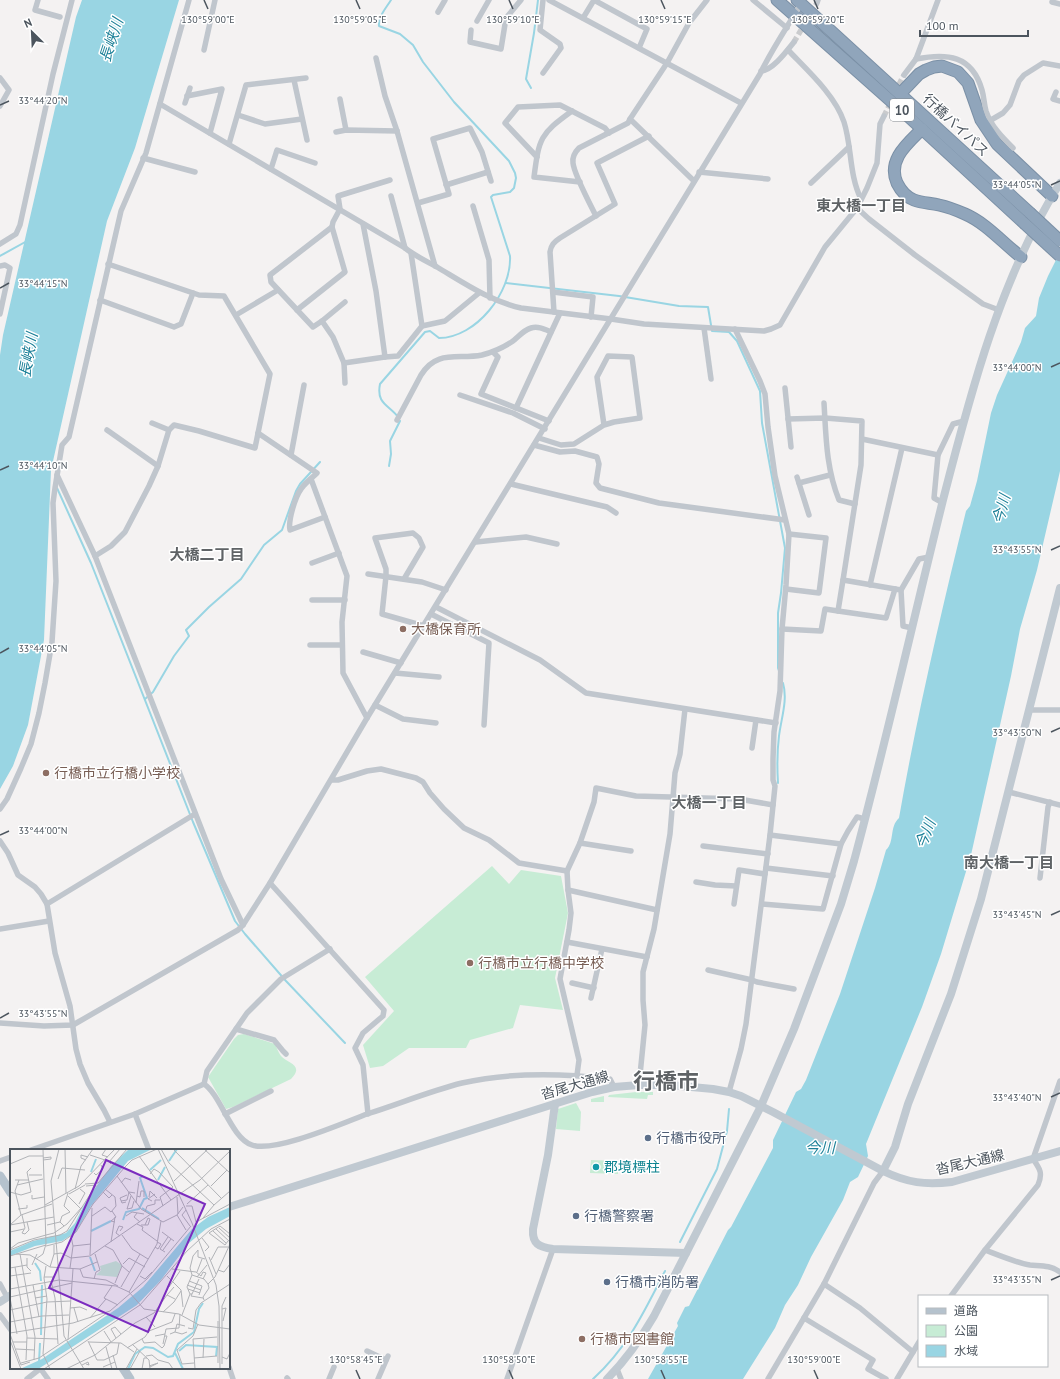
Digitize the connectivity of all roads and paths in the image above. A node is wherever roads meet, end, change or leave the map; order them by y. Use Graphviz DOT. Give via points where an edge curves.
graph roads {
  1 [pos="38,0"];
  2 [pos="72,0"];
  3 [pos="189,0"];
  4 [pos="215,0"];
  5 [pos="445,0"];
  6 [pos="489,0"];
  7 [pos="521,0"];
  8 [pos="543,0"];
  9 [pos="549,0"];
  10 [pos="594,0"];
  11 [pos="707,0"];
  12 [pos="753,0"];
  13 [pos="777,0"];
  14 [pos="938,0"];
  15 [pos="800,1"];
  16 [pos="1052,2"];
  17 [pos="1060,4"];
  18 [pos="438,12"];
  19 [pos="795,16"];
  20 [pos="60,17"];
  21 [pos="583,18"];
  22 [pos="477,21"];
  23 [pos="787,28"];
  24 [pos="471,30"];
  25 [pos="794,42"];
  26 [pos="639,48"];
  27 [pos="204,50"];
  28 [pos="788,50"];
  29 [pos="376,58"];
  30 [pos="916,59"];
  31 [pos="667,63"];
  32 [pos="1060,66"];
  33 [pos="761,72"];
  34 [pos="543,73"];
  35 [pos="904,75"];
  36 [pos="0,78"];
  37 [pos="306,78"];
  38 [pos="294,80"];
  39 [pos="190,88"];
  40 [pos="1056,92"];
  41 [pos="900,94"];
  42 [pos="187,96"];
  43 [pos="340,99"];
  44 [pos="1060,101"];
  45 [pos="186,103"];
  46 [pos="741,103"];
  47 [pos="160,104"];
  48 [pos="0,106"];
  49 [pos="572,111"];
  50 [pos="238,115"];
  51 [pos="884,116"];
  52 [pos="302,119"];
  53 [pos="630,119"];
  54 [pos="991,120"];
  55 [pos="922,129"];
  56 [pos="346,130"];
  57 [pos="396,131"];
  58 [pos="336,132"];
  59 [pos="210,133"];
  60 [pos="609,133"];
  61 [pos="649,136"];
  62 [pos="307,140"];
  63 [pos="229,144"];
  64 [pos="848,147"];
  65 [pos="1013,148"];
  66 [pos="537,157"];
  67 [pos="143,158"];
  68 [pos="315,162"];
  69 [pos="271,169"];
  70 [pos="195,172"];
  71 [pos="488,172"];
  72 [pos="699,172"];
  73 [pos="768,179"];
  74 [pos="390,180"];
  75 [pos="491,181"];
  76 [pos="694,181"];
  77 [pos="580,182"];
  78 [pos="811,183"];
  79 [pos="1060,183"];
  80 [pos="446,185"];
  81 [pos="391,196"];
  82 [pos="1052,196"];
  83 [pos="861,199"];
  84 [pos="418,203"];
  85 [pos="473,206"];
  86 [pos="856,208"];
  87 [pos="340,209"];
  88 [pos="596,216"];
  89 [pos="364,224"];
  90 [pos="332,226"];
  91 [pos="1060,241"];
  92 [pos="0,244"];
  93 [pos="405,248"];
  94 [pos="411,253"];
  95 [pos="1060,256"];
  96 [pos="1021,257"];
  97 [pos="108,264"];
  98 [pos="0,266"];
  99 [pos="435,266"];
  100 [pos="278,290"];
  101 [pos="479,292"];
  102 [pos="553,292"];
  103 [pos="193,293"];
  104 [pos="490,298"];
  105 [pos="100,300"];
  106 [pos="345,302"];
  107 [pos="297,310"];
  108 [pos="999,310"];
  109 [pos="557,313"];
  110 [pos="0,314"];
  111 [pos="236,315"];
  112 [pos="592,317"];
  113 [pos="611,319"];
  114 [pos="322,321"];
  115 [pos="422,326"];
  116 [pos="704,328"];
  117 [pos="735,329"];
  118 [pos="551,332"];
  119 [pos="493,352"];
  120 [pos="385,357"];
  121 [pos="344,363"];
  122 [pos="711,379"];
  123 [pos="345,382"];
  124 [pos="304,385"];
  125 [pos="785,388"];
  126 [pos="460,395"];
  127 [pos="824,403"];
  128 [pos="516,408"];
  129 [pos="825,418"];
  130 [pos="788,419"];
  131 [pos="397,420"];
  132 [pos="549,421"];
  133 [pos="964,421"];
  134 [pos="152,423"];
  135 [pos="604,425"];
  136 [pos="545,428"];
  137 [pos="107,430"];
  138 [pos="169,430"];
  139 [pos="258,433"];
  140 [pos="539,438"];
  141 [pos="862,439"];
  142 [pos="534,445"];
  143 [pos="791,447"];
  144 [pos="902,448"];
  145 [pos="938,455"];
  146 [pos="291,456"];
  147 [pos="158,466"];
  148 [pos="57,474"];
  149 [pos="830,474"];
  150 [pos="797,477"];
  151 [pos="311,479"];
  152 [pos="799,483"];
  153 [pos="511,484"];
  154 [pos="943,503"];
  155 [pos="855,504"];
  156 [pos="616,513"];
  157 [pos="809,514"];
  158 [pos="325,517"];
  159 [pos="785,520"];
  160 [pos="789,534"];
  161 [pos="476,542"];
  162 [pos="557,544"];
  163 [pos="339,553"];
  164 [pos="95,556"];
  165 [pos="929,557"];
  166 [pos="312,563"];
  167 [pos="368,574"];
  168 [pos="386,576"];
  169 [pos="404,579"];
  170 [pos="843,580"];
  171 [pos="870,585"];
  172 [pos="1060,588"];
  173 [pos="786,589"];
  174 [pos="446,590"];
  175 [pos="898,590"];
  176 [pos="312,600"];
  177 [pos="345,600"];
  178 [pos="436,607"];
  179 [pos="838,611"];
  180 [pos="431,614"];
  181 [pos="424,626"];
  182 [pos="912,628"];
  183 [pos="782,629"];
  184 [pos="310,645"];
  185 [pos="342,645"];
  186 [pos="363,652"];
  187 [pos="401,663"];
  188 [pos="395,672"];
  189 [pos="439,677"];
  190 [pos="375,705"];
  191 [pos="685,710"];
  192 [pos="1030,710"];
  193 [pos="1060,710"];
  194 [pos="367,718"];
  195 [pos="756,720"];
  196 [pos="436,722"];
  197 [pos="776,723"];
  198 [pos="484,725"];
  199 [pos="752,748"];
  200 [pos="332,780"];
  201 [pos="1009,792"];
  202 [pos="672,797"];
  203 [pos="1050,802"];
  204 [pos="773,805"];
  205 [pos="1060,805"];
  206 [pos="0,810"];
  207 [pos="195,814"];
  208 [pos="865,819"];
  209 [pos="770,835"];
  210 [pos="0,841"];
  211 [pos="580,843"];
  212 [pos="842,844"];
  213 [pos="703,846"];
  214 [pos="631,851"];
  215 [pos="768,854"];
  216 [pos="567,871"];
  217 [pos="766,871"];
  218 [pos="833,876"];
  219 [pos="1040,878"];
  220 [pos="696,882"];
  221 [pos="270,883"];
  222 [pos="736,886"];
  223 [pos="568,890"];
  224 [pos="47,904"];
  225 [pos="734,904"];
  226 [pos="762,904"];
  227 [pos="657,910"];
  228 [pos="49,922"];
  229 [pos="243,925"];
  230 [pos="0,929"];
  231 [pos="567,942"];
  232 [pos="330,949"];
  233 [pos="602,949"];
  234 [pos="647,957"];
  235 [pos="708,970"];
  236 [pos="752,980"];
  237 [pos="572,983"];
  238 [pos="594,988"];
  239 [pos="794,989"];
  240 [pos="591,998"];
  241 [pos="0,1023"];
  242 [pos="73,1025"];
  243 [pos="236,1029"];
  244 [pos="286,1054"];
  245 [pos="577,1075"];
  246 [pos="1060,1081"];
  247 [pos="204,1084"];
  248 [pos="639,1085"];
  249 [pos="614,1087"];
  250 [pos="271,1091"];
  251 [pos="728,1092"];
  252 [pos="555,1104"];
  253 [pos="761,1106"];
  254 [pos="135,1114"];
  255 [pos="225,1114"];
  256 [pos="368,1114"];
  257 [pos="110,1122"];
  258 [pos="34,1149"];
  259 [pos="149,1149"];
  260 [pos="1060,1151"];
  261 [pos="10,1157"];
  262 [pos="1033,1159"];
  263 [pos="0,1161"];
  264 [pos="883,1171"];
  265 [pos="0,1176"];
  266 [pos="10,1192"];
  267 [pos="230,1207"];
  268 [pos="552,1249"];
  269 [pos="985,1250"];
  270 [pos="686,1253"];
  271 [pos="1060,1272"];
  272 [pos="0,1284"];
  273 [pos="824,1284"];
  274 [pos="952,1295"];
  275 [pos="9,1296"];
  276 [pos="0,1302"];
  277 [pos="0,1315"];
  278 [pos="804,1318"];
  279 [pos="10,1329"];
  280 [pos="918,1344"];
  281 [pos="367,1351"];
  282 [pos="913,1352"];
  283 [pos="334,1367"];
  284 [pos="39,1369"];
  285 [pos="41,1369"];
  286 [pos="124,1369"];
  287 [pos="230,1369"];
  288 [pos="617,1369"];
  289 [pos="27,1379"];
  290 [pos="48,1379"];
  291 [pos="130,1379"];
  292 [pos="233,1379"];
  293 [pos="329,1379"];
  294 [pos="378,1379"];
  295 [pos="507,1379"];
  296 [pos="607,1379"];
  297 [pos="621,1379"];
  298 [pos="768,1379"];
  299 [pos="886,1379"];
  300 [pos="897,1379"];
  1 -- 20 [label="street" via="35,10"];
  2 -- 92 [label="street" via="20,225 16,234"];
  3 -- 47 [label="street"];
  4 -- 27 [label="street"];
  5 -- 18 [label="street"];
  6 -- 22 [label="street"];
  7 -- 24 [label="street" via="506,18 501,49 470,42"];
  8 -- 34 [label="street" via="540,30 560,44 561,48"];
  9 -- 21 [label="street"];
  10 -- 21 [label="street"];
  10 -- 26 [label="street" via="647,29"];
  11 -- 31 [label="street" via="688,23"];
  12 -- 23 [label="street"];
  13 -- 19 [label="highway, 行橋バイパス / 10"];
  14 -- 30 [label="street"];
  15 -- 19 [label="street"];
  15 -- 41 [label="highway, 行橋バイパス / 10"];
  16 -- 17 [label="street"];
  19 -- 23 [label="street"];
  19 -- 55 [label="highway, 行橋バイパス / 10"];
  21 -- 26 [label="street"];
  23 -- 33 [label="street"];
  25 -- 28 [label="street"];
  26 -- 31 [label="street"];
  28 -- 33 [label="street" via="766,71"];
  28 -- 64 [label="street" via="819,83 837,108 844,122"];
  29 -- 57 [label="street"];
  30 -- 35 [label="street"];
  30 -- 54 [label="street" via="948,56 961,61 971,69 982,90 986,111"];
  31 -- 46 [label="street"];
  31 -- 53 [label="street"];
  32 -- 54 [label="street" via="1043,63 1024,75 1010,106"];
  33 -- 46 [label="street"];
  36 -- 48 [label="street" via="9,90"];
  37 -- 38 [label="street"];
  38 -- 50 [label="street" via="246,85"];
  38 -- 52 [label="street"];
  39 -- 42 [label="street"];
  40 -- 44 [label="street" via="1053,99"];
  41 -- 82 [label="highway" via="926,70 942,66 964,76 981,120 997,144"];
  41 -- 91 [label="highway, 行橋バイパス / 10, bridge"];
  42 -- 45 [label="street"];
  42 -- 59 [label="street" via="222,89"];
  43 -- 56 [label="street"];
  46 -- 72 [label="street"];
  47 -- 59 [label="street"];
  47 -- 67 [label="street"];
  49 -- 60 [label="street" via="605,128"];
  49 -- 66 [label="street" via="548,130 539,144"];
  49 -- 66 [label="street" via="560,105 518,107 505,123"];
  50 -- 52 [label="street" via="265,124"];
  50 -- 63 [label="street"];
  51 -- 83 [label="street" via="880,124 877,163"];
  52 -- 62 [label="street"];
  53 -- 60 [label="street" via="628,123"];
  53 -- 61 [label="street"];
  54 -- 65 [label="street" via="993,126"];
  55 -- 95 [label="highway, 行橋バイパス / 10, bridge"];
  55 -- 96 [label="highway" via="896,158 894,171 900,189 914,200 966,214"];
  56 -- 57 [label="street"];
  56 -- 58 [label="street"];
  57 -- 84 [label="street"];
  59 -- 63 [label="street"];
  60 -- 77 [label="street" via="575,152 573,163"];
  61 -- 76 [label="street"];
  61 -- 88 [label="street" via="597,163 615,204"];
  63 -- 69 [label="street"];
  64 -- 78 [label="street"];
  64 -- 83 [label="street"];
  66 -- 77 [label="street" via="534,176"];
  67 -- 70 [label="street"];
  67 -- 97 [label="street" via="121,211"];
  68 -- 69 [label="street" via="277,150"];
  69 -- 87 [label="street"];
  71 -- 75 [label="street"];
  71 -- 80 [label="street"];
  71 -- 80 [label="street" via="482,152 470,128 433,139"];
  72 -- 73 [label="street"];
  72 -- 76 [label="street"];
  74 -- 87 [label="street" via="338,196"];
  76 -- 113 [label="street"];
  77 -- 88 [label="street"];
  79 -- 82 [label="street"];
  80 -- 84 [label="street" via="449,194"];
  81 -- 93 [label="street"];
  82 -- 96 [label="street" via="1035,225"];
  83 -- 86 [label="street"];
  84 -- 99 [label="street"];
  85 -- 104 [label="street" via="489,260"];
  86 -- 108 [label="street" via="983,304"];
  86 -- 117 [label="street" via="825,246 780,325 764,331"];
  87 -- 89 [label="street"];
  87 -- 90 [label="street"];
  88 -- 102 [label="street" via="551,246"];
  89 -- 93 [label="street"];
  89 -- 120 [label="street"];
  90 -- 100 [label="street" via="270,275 270,282"];
  90 -- 107 [label="street" via="345,272"];
  93 -- 94 [label="street"];
  94 -- 99 [label="street"];
  94 -- 115 [label="street"];
  96 -- 108 [label="street"];
  97 -- 103 [label="street"];
  97 -- 105 [label="street"];
  98 -- 110 [label="street" via="10,268"];
  99 -- 101 [label="street"];
  100 -- 107 [label="street"];
  100 -- 111 [label="street"];
  101 -- 104 [label="street"];
  101 -- 115 [label="street" via="445,321"];
  102 -- 109 [label="street"];
  102 -- 112 [label="street" via="593,297"];
  103 -- 105 [label="street" via="181,324 174,326"];
  103 -- 111 [label="street" via="224,296"];
  104 -- 109 [label="street" via="507,305"];
  105 -- 148 [label="street" via="69,437 62,445"];
  106 -- 114 [label="street"];
  107 -- 114 [label="street" via="313,327"];
  108 -- 133 [label="street"];
  109 -- 112 [label="street"];
  109 -- 118 [label="street"];
  111 -- 139 [label="street" via="270,374"];
  112 -- 113 [label="street"];
  113 -- 116 [label="street"];
  113 -- 132 [label="street"];
  114 -- 121 [label="street" via="333,337"];
  115 -- 120 [label="street" via="398,356"];
  116 -- 117 [label="street"];
  116 -- 122 [label="street"];
  117 -- 159 [label="street" via="764,394 775,476"];
  118 -- 119 [label="street" via="536,327 529,328"];
  118 -- 128 [label="street"];
  119 -- 128 [label="street" via="498,356 481,394"];
  119 -- 131 [label="street" via="441,358 430,364 425,368"];
  120 -- 121 [label="street"];
  121 -- 123 [label="street"];
  124 -- 146 [label="street"];
  125 -- 130 [label="street"];
  126 -- 136 [label="street" via="513,413"];
  127 -- 129 [label="street"];
  128 -- 132 [label="street"];
  129 -- 130 [label="street"];
  129 -- 141 [label="street" via="862,421"];
  129 -- 149 [label="street"];
  130 -- 143 [label="street"];
  132 -- 136 [label="street"];
  133 -- 145 [label="street" via="953,424"];
  133 -- 154 [label="street"];
  134 -- 138 [label="street"];
  135 -- 135 [label="street" via="597,377 608,356 632,357 640,418"];
  135 -- 140 [label="street" via="574,444 561,445"];
  136 -- 140 [label="street"];
  137 -- 147 [label="street"];
  138 -- 139 [label="street" via="174,425 255,448"];
  138 -- 147 [label="street"];
  139 -- 146 [label="street"];
  140 -- 142 [label="street"];
  141 -- 144 [label="street"];
  141 -- 155 [label="street"];
  142 -- 153 [label="street"];
  142 -- 159 [label="street" via="560,452 576,451 597,457 599,464 596,483 600,488 659,503"];
  144 -- 145 [label="street"];
  144 -- 171 [label="street"];
  145 -- 154 [label="street" via="934,498"];
  146 -- 151 [label="street" via="317,473"];
  147 -- 164 [label="street" via="125,532 111,546"];
  148 -- 164 [label="street"];
  148 -- 206 [label="street" via="53,503 56,581 52,642 31,744"];
  149 -- 152 [label="street"];
  149 -- 155 [label="street" via="839,500"];
  150 -- 152 [label="street"];
  151 -- 158 [label="street"];
  151 -- 158 [label="street" via="300,490 295,502 290,530"];
  152 -- 157 [label="street"];
  153 -- 156 [label="street" via="607,507"];
  153 -- 161 [label="street"];
  154 -- 165 [label="street"];
  155 -- 170 [label="street"];
  158 -- 163 [label="street"];
  159 -- 160 [label="street"];
  160 -- 173 [label="street"];
  160 -- 173 [label="street" via="826,538 819,593"];
  161 -- 162 [label="street" via="526,537"];
  161 -- 174 [label="street"];
  163 -- 166 [label="street"];
  163 -- 177 [label="street" via="347,576"];
  164 -- 207 [label="street"];
  165 -- 175 [label="street" via="919,559"];
  165 -- 182 [label="street"];
  167 -- 168 [label="street"];
  168 -- 169 [label="street"];
  168 -- 169 [label="street" via="375,538 414,533 423,547"];
  168 -- 181 [label="street" via="382,614"];
  169 -- 174 [label="street"];
  170 -- 171 [label="street"];
  170 -- 179 [label="street"];
  171 -- 175 [label="street"];
  172 -- 192 [label="street"];
  173 -- 183 [label="street"];
  174 -- 178 [label="street"];
  175 -- 179 [label="street" via="886,618"];
  175 -- 182 [label="street" via="903,626"];
  176 -- 177 [label="street"];
  177 -- 185 [label="street"];
  178 -- 180 [label="street"];
  178 -- 191 [label="street" via="540,660 586,693"];
  179 -- 183 [label="street" via="825,609 821,631"];
  180 -- 181 [label="street"];
  180 -- 198 [label="street" via="489,643"];
  181 -- 187 [label="street"];
  182 -- 208 [label="street"];
  183 -- 197 [label="street"];
  184 -- 185 [label="street"];
  185 -- 194 [label="street" via="343,673"];
  186 -- 187 [label="street"];
  187 -- 188 [label="street"];
  188 -- 189 [label="street"];
  188 -- 190 [label="street"];
  190 -- 194 [label="street"];
  190 -- 196 [label="street" via="403,719"];
  191 -- 195 [label="street"];
  191 -- 202 [label="street"];
  192 -- 193 [label="street"];
  192 -- 201 [label="street"];
  194 -- 200 [label="street"];
  195 -- 197 [label="street"];
  195 -- 199 [label="street"];
  197 -- 204 [label="street"];
  200 -- 216 [label="street" via="381,769 416,778 423,782 439,804 464,828 489,840 519,863"];
  200 -- 221 [label="street"];
  201 -- 203 [label="street"];
  201 -- 264 [label="street" via="981,899 951,994 908,1104 895,1147"];
  202 -- 204 [label="street" via="739,799"];
  202 -- 211 [label="street" via="636,796 596,788"];
  202 -- 227 [label="street" via="670,834"];
  203 -- 205 [label="street"];
  203 -- 219 [label="street"];
  204 -- 209 [label="street"];
  207 -- 224 [label="street"];
  207 -- 229 [label="street"];
  208 -- 212 [label="street" via="857,817 854,820"];
  208 -- 253 [label="street" via="841,904 794,1029"];
  209 -- 212 [label="street"];
  209 -- 215 [label="street"];
  210 -- 224 [label="street" via="18,875 35,887"];
  211 -- 214 [label="street"];
  211 -- 216 [label="street"];
  212 -- 218 [label="street"];
  213 -- 215 [label="street"];
  215 -- 217 [label="street"];
  216 -- 223 [label="street"];
  217 -- 218 [label="street"];
  217 -- 222 [label="street" via="739,870"];
  217 -- 226 [label="street"];
  218 -- 226 [label="street" via="823,909"];
  220 -- 222 [label="street"];
  221 -- 229 [label="street"];
  221 -- 232 [label="street"];
  222 -- 225 [label="street"];
  223 -- 227 [label="street"];
  223 -- 231 [label="street" via="571,913"];
  224 -- 228 [label="street"];
  226 -- 236 [label="street"];
  227 -- 234 [label="street"];
  228 -- 230 [label="street"];
  228 -- 242 [label="street"];
  229 -- 242 [label="street"];
  231 -- 233 [label="street"];
  231 -- 245 [label="street" via="560,979 579,1060"];
  232 -- 243 [label="street" via="281,979"];
  232 -- 256 [label="street" via="384,1010 383,1016 364,1033 355,1048 364,1065"];
  233 -- 234 [label="street"];
  233 -- 238 [label="street"];
  234 -- 248 [label="street" via="642,983 645,1025"];
  235 -- 236 [label="street"];
  236 -- 239 [label="street"];
  236 -- 251 [label="street" via="742,1043"];
  237 -- 238 [label="street"];
  238 -- 240 [label="street"];
  241 -- 242 [label="street"];
  242 -- 257 [label="street" via="80,1064"];
  243 -- 244 [label="street" via="274,1040"];
  243 -- 247 [label="street" via="207,1071"];
  245 -- 249 [label="street" via="610,1079"];
  245 -- 256 [label="street" via="532,1074 478,1080 438,1090"];
  246 -- 262 [label="street"];
  247 -- 254 [label="street"];
  247 -- 255 [label="street" via="209,1087"];
  248 -- 249 [label="street, 沓尾大通線"];
  248 -- 251 [label="street, 沓尾大通線" via="692,1086"];
  249 -- 252 [label="street, 沓尾大通線"];
  250 -- 255 [label="street"];
  251 -- 253 [label="street, 沓尾大通線"];
  252 -- 267 [label="street, 沓尾大通線"];
  252 -- 268 [label="street" via="533,1236 536,1243"];
  253 -- 264 [label="street, 沓尾大通線"];
  253 -- 270 [label="street"];
  254 -- 257 [label="street"];
  254 -- 259 [label="street"];
  255 -- 256 [label="street" via="244,1141 260,1147 300,1139"];
  257 -- 258 [label="street"];
  260 -- 262 [label="street, 沓尾大通線"];
  261 -- 263 [label="street"];
  262 -- 264 [label="street, 沓尾大通線" via="952,1182 935,1184 910,1182"];
  262 -- 269 [label="street" via="1041,1172 1038,1185"];
  264 -- 273 [label="street" via="874,1183"];
  265 -- 266 [label="main road"];
  268 -- 270 [label="street"];
  268 -- 295 [label="street"];
  269 -- 271 [label="street"];
  269 -- 274 [label="street"];
  270 -- 288 [label="street" via="639,1342"];
  272 -- 275 [label="street"];
  273 -- 278 [label="street"];
  273 -- 282 [label="street" via="860,1308"];
  275 -- 276 [label="street"];
  277 -- 279 [label="street"];
  278 -- 298 [label="street"];
  278 -- 299 [label="street" via="874,1360 868,1370"];
  280 -- 282 [label="street"];
  281 -- 294 [label="street" via="387,1358"];
  282 -- 300 [label="street"];
  283 -- 293 [label="street"];
  284 -- 289 [label="street"];
  285 -- 290 [label="street"];
  286 -- 291 [label="main road"];
  287 -- 292 [label="street"];
  288 -- 296 [label="street"];
  288 -- 297 [label="street"];
}
